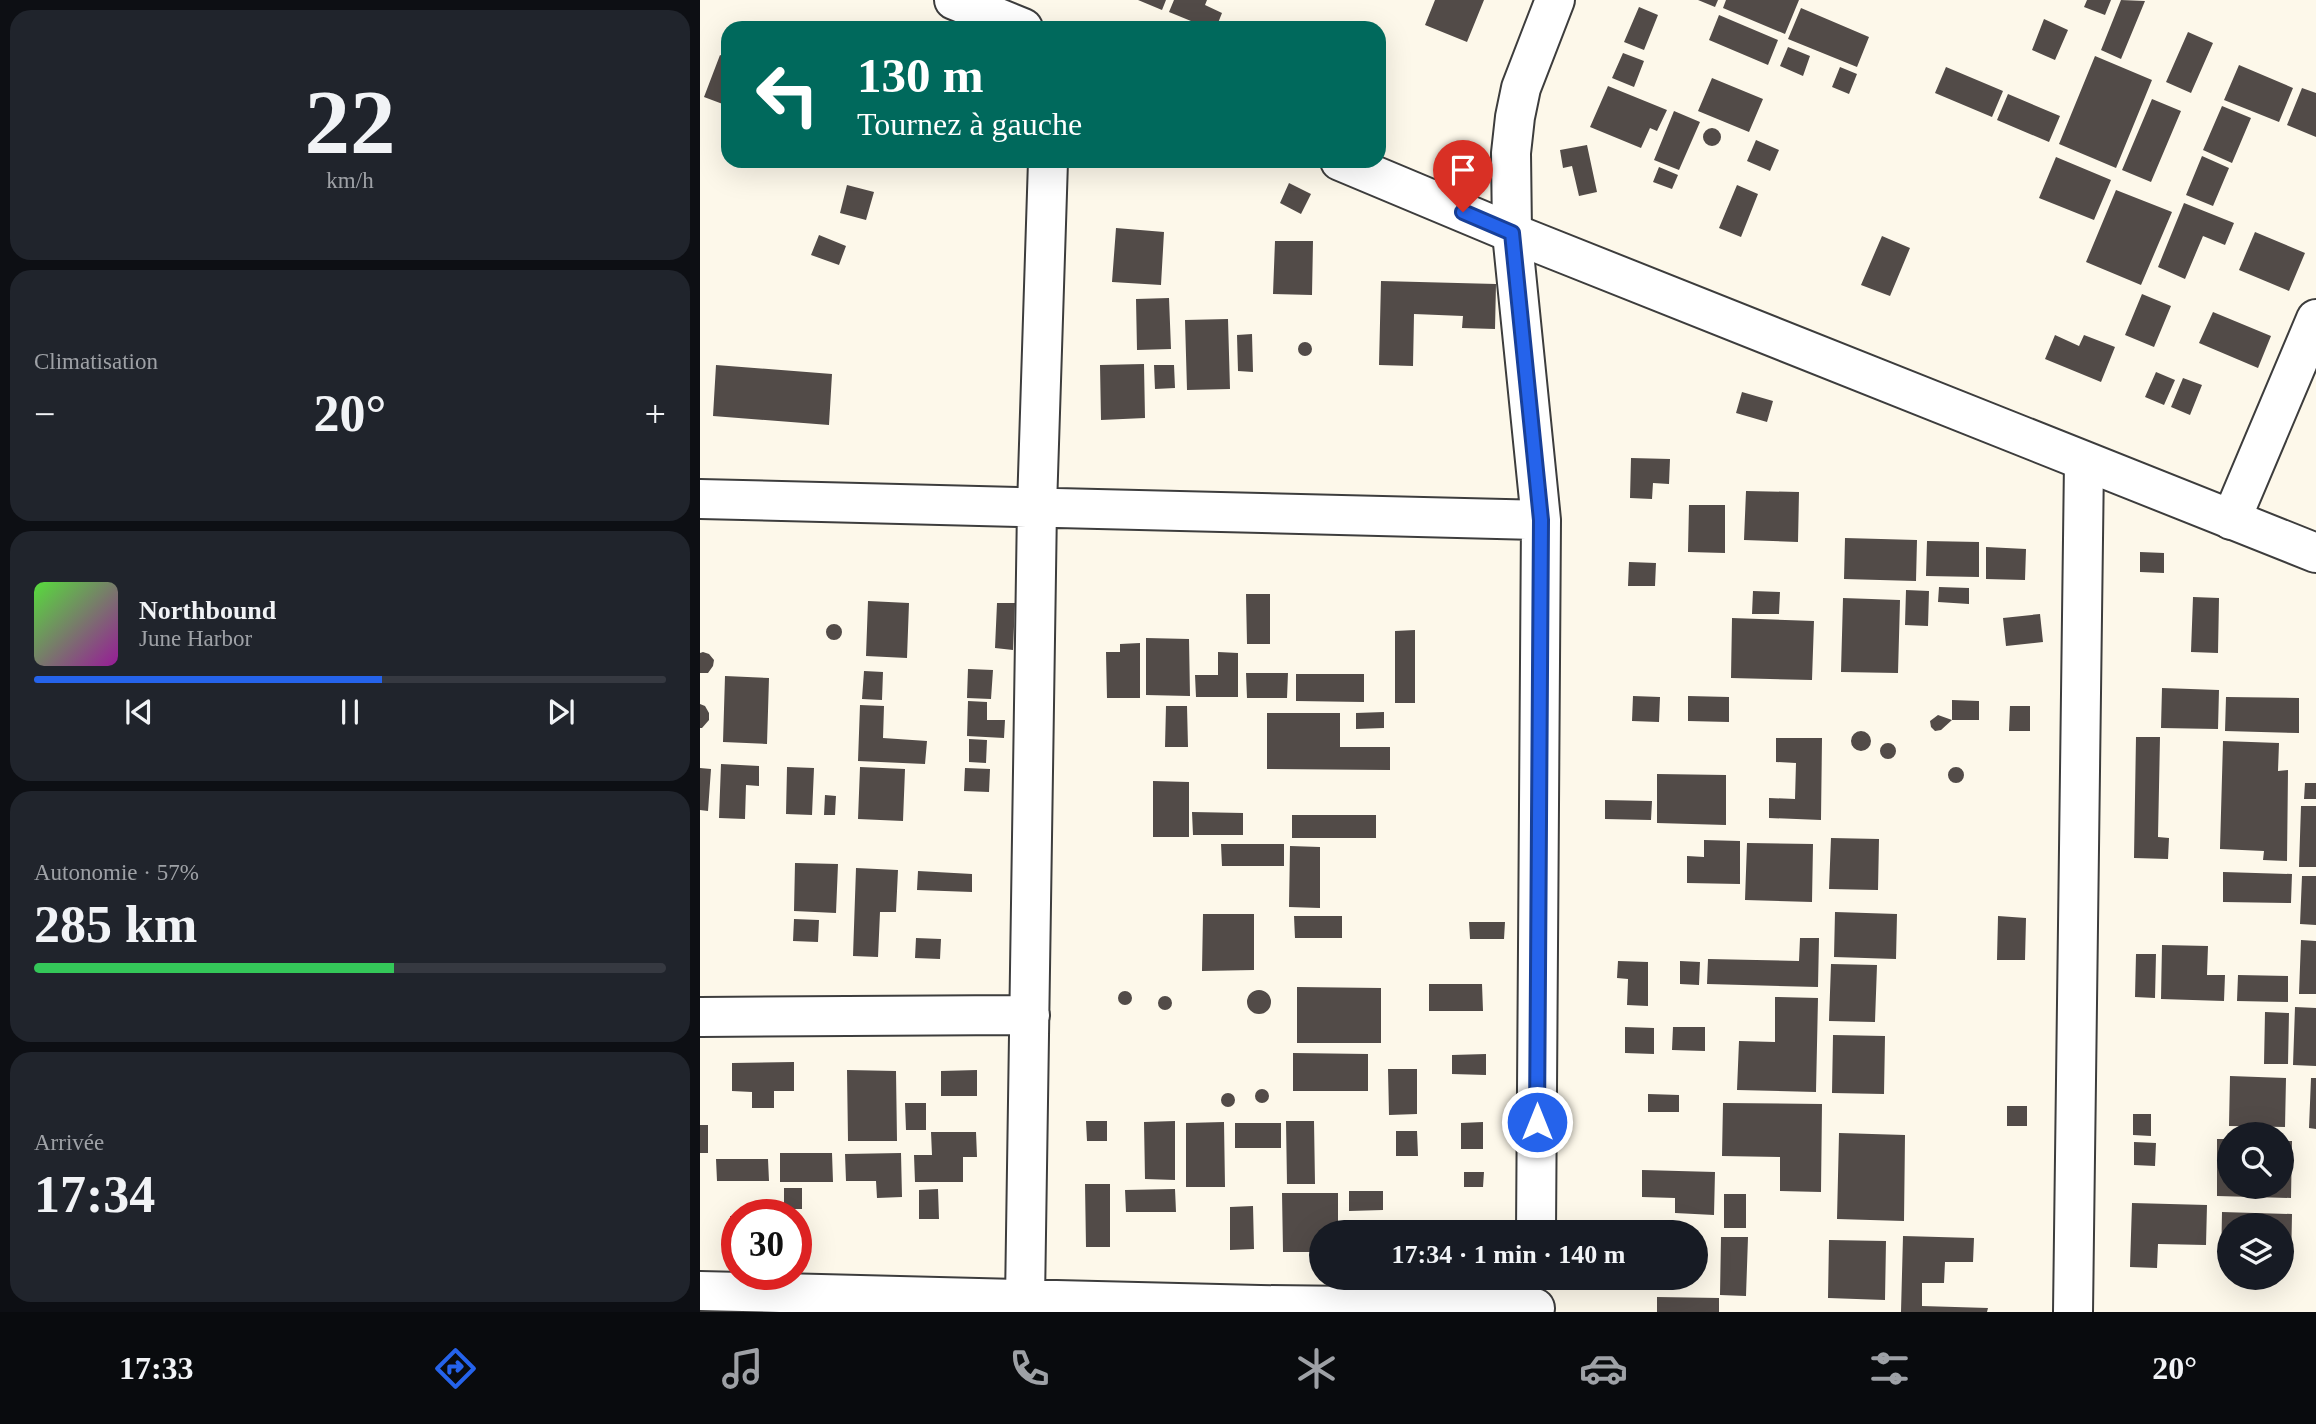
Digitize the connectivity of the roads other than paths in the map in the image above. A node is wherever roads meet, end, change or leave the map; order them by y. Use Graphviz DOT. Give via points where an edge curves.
graph roads {
  1 [pos="954,0"];
  2 [pos="1555,0"];
  3 [pos="1003,14"];
  4 [pos="1048,168"];
  5 [pos="1357,168"];
  6 [pos="1512,233"];
  7 [pos="2316,319"];
  8 [pos="2084,461"];
  9 [pos="700,499"];
  10 [pos="1037,508"];
  11 [pos="1541,520"];
  12 [pos="2231,520"];
  13 [pos="2316,553"];
  14 [pos="1030,1015"];
  15 [pos="700,1017"];
  16 [pos="1536,1220"];
  17 [pos="700,1291"];
  18 [pos="1535,1299"];
  19 [pos="1025,1300"];
  20 [pos="2073,1312"];
  1 -- 3 [label="street"];
  2 -- 6 [label="street" via="1514,117"];
  4 -- 10 [label="street"];
  5 -- 6 [label="street"];
  6 -- 8 [label="street"];
  6 -- 11 [label="street"];
  7 -- 12 [label="street"];
  8 -- 12 [label="street"];
  8 -- 20 [label="street"];
  9 -- 10 [label="street"];
  10 -- 11 [label="street"];
  10 -- 14 [label="street"];
  11 -- 16 [label="street"];
  12 -- 13 [label="street"];
  14 -- 15 [label="street"];
  14 -- 19 [label="street"];
  17 -- 19 [label="street"];
  18 -- 19 [label="street" via="1260,1305"];
}
